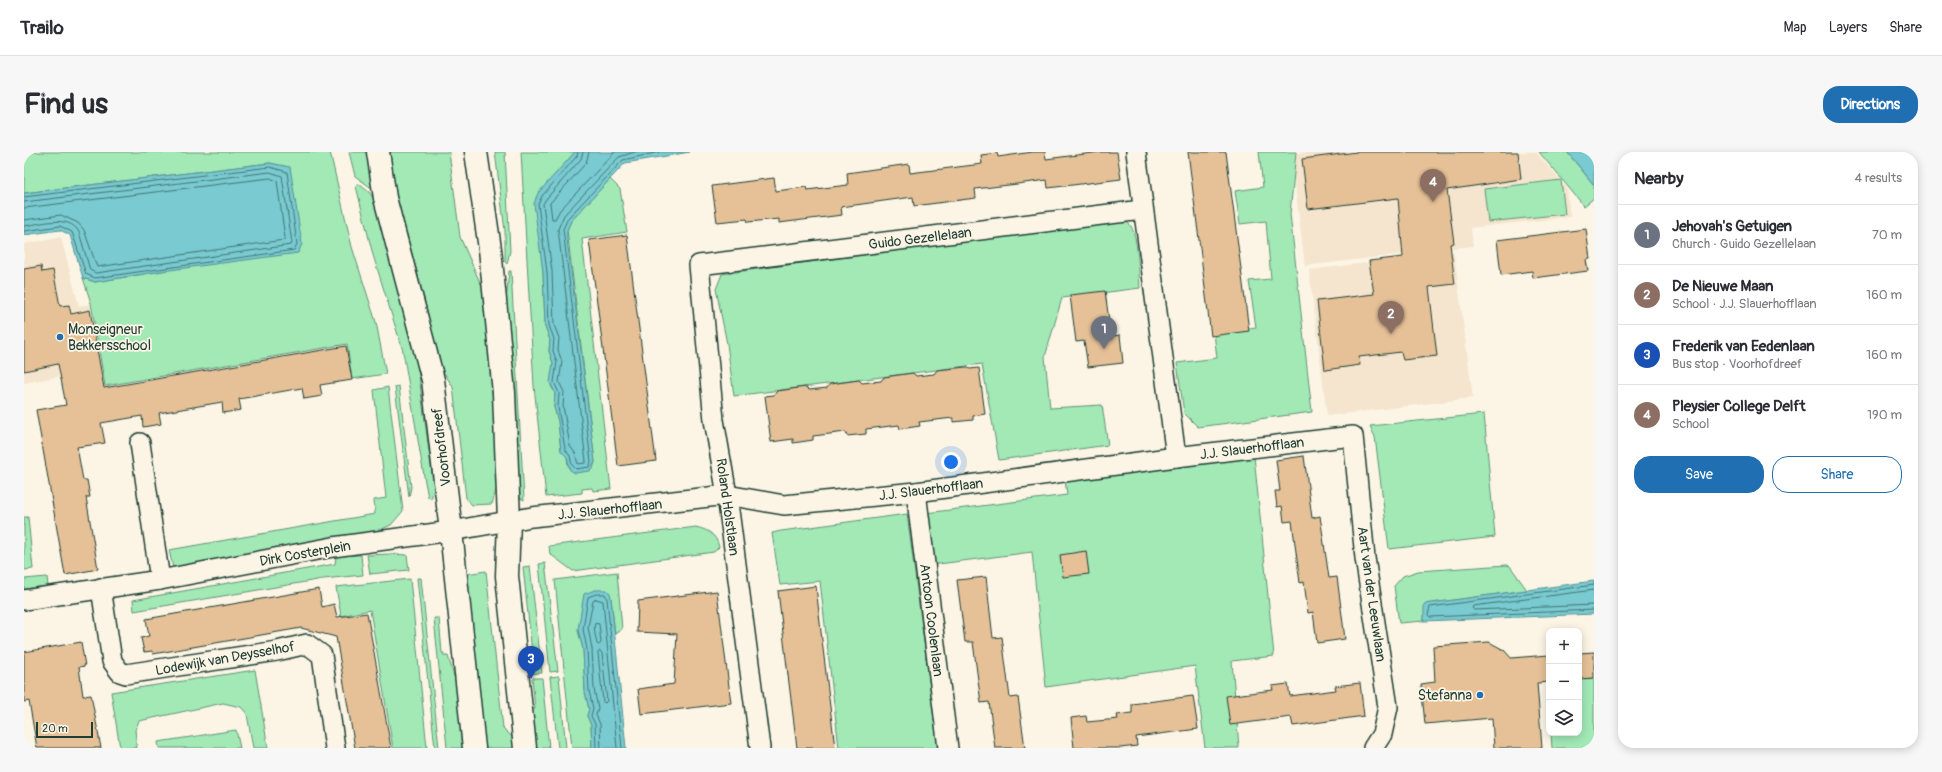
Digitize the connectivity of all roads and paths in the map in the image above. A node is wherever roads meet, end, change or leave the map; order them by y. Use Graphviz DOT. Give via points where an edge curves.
graph roads {
  1 [pos="378,152"];
  2 [pos="476,152"];
  3 [pos="1136,152"];
  4 [pos="1142,210"];
  5 [pos="699,265"];
  6 [pos="1353,436"];
  7 [pos="140,443"];
  8 [pos="1176,457"];
  9 [pos="916,492"];
  10 [pos="727,495"];
  11 [pos="509,520"];
  12 [pos="451,531"];
  13 [pos="160,580"];
  14 [pos="100,588"];
  15 [pos="24,600"];
  16 [pos="335,748"];
  17 [pos="474,748"];
  18 [pos="525,748"];
  19 [pos="760,748"];
  20 [pos="948,748"];
  21 [pos="1373,748"];
  1 -- 12 [label="street, Voorhofdreef" via="385,198 433,380"];
  2 -- 11 [label="street" via="490,249 503,385"];
  3 -- 4 [label="street"];
  4 -- 5 [label="street, Guido Gezellelaan"];
  4 -- 8 [label="street"];
  5 -- 10 [label="street, Roland Holstlaan" via="714,420"];
  6 -- 8 [label="street, J.J. Slauerhofflaan"];
  6 -- 21 [label="street, Aart van der Leeuwlaan" via="1365,558 1388,707 1382,734"];
  7 -- 13 [label="street"];
  8 -- 9 [label="street, J.J. Slauerhofflaan"];
  9 -- 10 [label="street, J.J. Slauerhofflaan" via="784,505"];
  9 -- 20 [label="street, Antoon Coolenlaan"];
  10 -- 11 [label="street, J.J. Slauerhofflaan"];
  10 -- 19 [label="street, Roland Holstlaan"];
  11 -- 12 [label="street, J.J. Slauerhofflaan"];
  11 -- 18 [label="street" via="507,576"];
  12 -- 13 [label="street, Dirk Costerplein" via="332,547"];
  12 -- 17 [label="street, Voorhofdreef"];
  13 -- 14 [label="street, Dirk Costerplein"];
  14 -- 15 [label="street, Dirk Costerplein"];
  14 -- 16 [label="street, Lodewijk van Deysselhof" via="112,661 120,672 126,674 277,651 307,644 322,655"];
}
